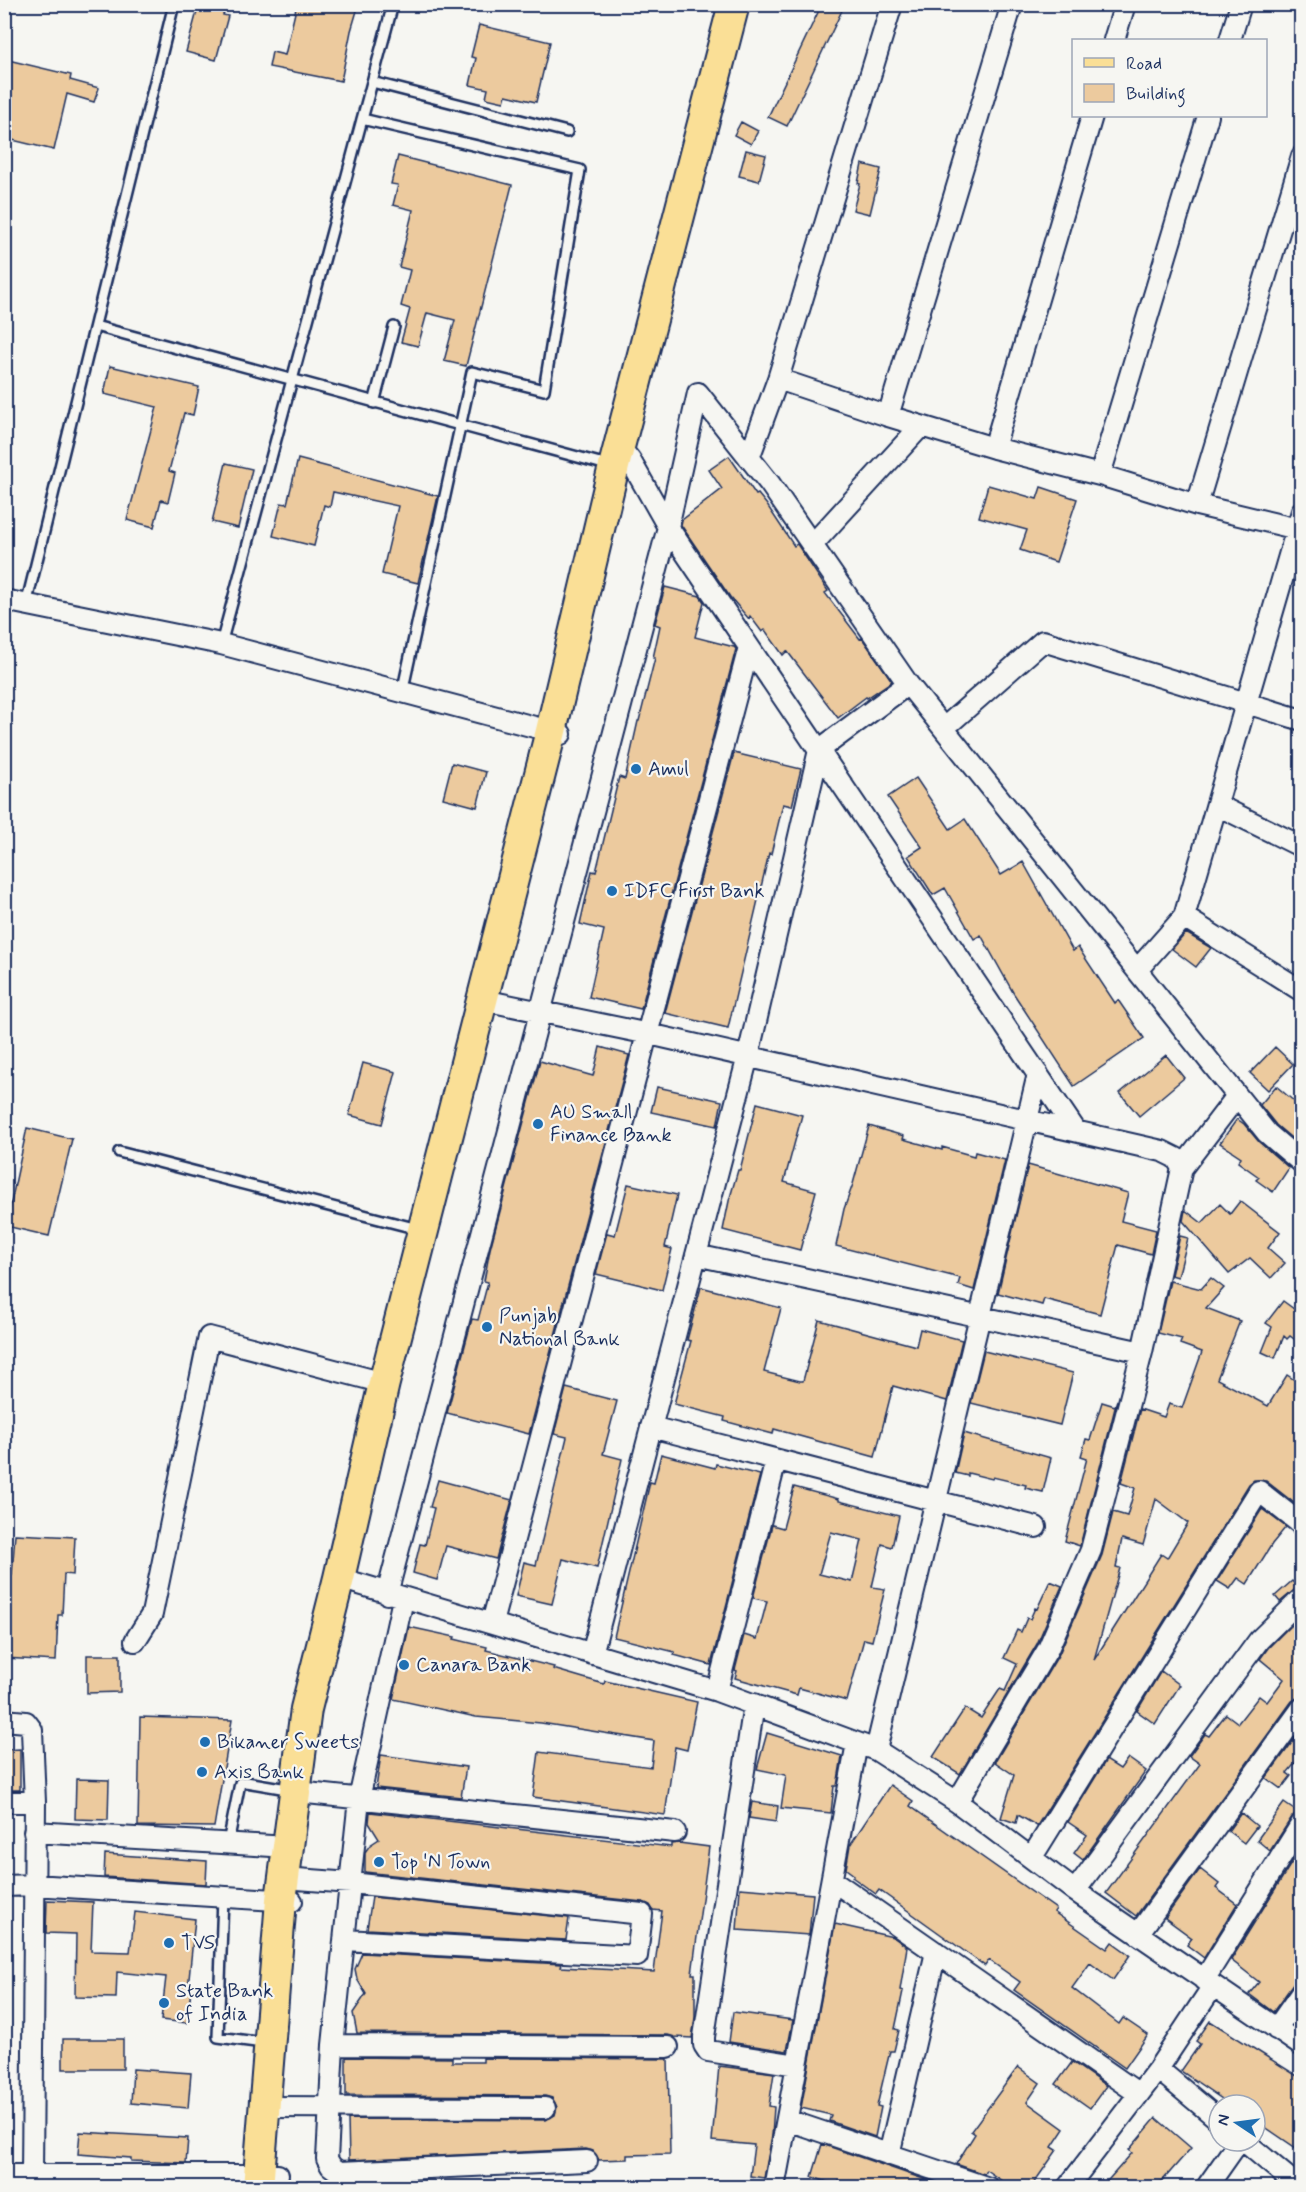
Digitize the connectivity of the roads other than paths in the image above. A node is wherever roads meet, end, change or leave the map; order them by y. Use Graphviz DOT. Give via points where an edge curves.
graph roads {
  1 [pos="174,4"];
  2 [pos="393,4"];
  3 [pos="734,4"];
  4 [pos="746,4"];
  5 [pos="892,4"];
  6 [pos="1012,4"];
  7 [pos="1125,4"];
  8 [pos="1241,4"];
  9 [pos="1114,39"];
  10 [pos="1230,39"];
  11 [pos="372,82"];
  12 [pos="1092,117"];
  13 [pos="1208,117"];
  14 [pos="362,119"];
  15 [pos="567,132"];
  16 [pos="1302,156"];
  17 [pos="95,326"];
  18 [pos="394,327"];
  19 [pos="292,380"];
  20 [pos="778,380"];
  21 [pos="374,403"];
  22 [pos="888,416"];
  23 [pos="461,426"];
  24 [pos="921,426"];
  25 [pos="994,448"];
  26 [pos="621,458"];
  27 [pos="749,458"];
  28 [pos="1100,475"];
  29 [pos="1197,505"];
  30 [pos="1300,523"];
  31 [pos="668,527"];
  32 [pos="812,545"];
  33 [pos="4,600"];
  34 [pos="26,606"];
  35 [pos="221,644"];
  36 [pos="749,647"];
  37 [pos="908,684"];
  38 [pos="402,693"];
  39 [pos="1247,704"];
  40 [pos="1302,720"];
  41 [pos="944,728"];
  42 [pos="556,733"];
  43 [pos="819,750"];
  44 [pos="1217,805"];
  45 [pos="1302,847"];
  46 [pos="1184,917"];
  47 [pos="1137,970"];
  48 [pos="1302,991"];
  49 [pos="493,1002"];
  50 [pos="540,1013"];
  51 [pos="649,1034"];
  52 [pos="748,1056"];
  53 [pos="1038,1074"];
  54 [pos="1237,1096"];
  55 [pos="1027,1120"];
  56 [pos="1076,1131"];
  57 [pos="119,1152"];
  58 [pos="1302,1163"];
  59 [pos="1182,1168"];
  60 [pos="423,1230"];
  61 [pos="696,1255"];
  62 [pos="980,1317"];
  63 [pos="1142,1352"];
  64 [pos="384,1383"];
  65 [pos="651,1427"];
  66 [pos="776,1460"];
  67 [pos="936,1501"];
  68 [pos="1302,1525"];
  69 [pos="1036,1527"];
  70 [pos="344,1580"];
  71 [pos="395,1596"];
  72 [pos="1302,1598"];
  73 [pos="492,1623"];
  74 [pos="135,1641"];
  75 [pos="592,1654"];
  76 [pos="717,1691"];
  77 [pos="754,1704"];
  78 [pos="1302,1708"];
  79 [pos="4,1720"];
  80 [pos="857,1743"];
  81 [pos="876,1750"];
  82 [pos="301,1792"];
  83 [pos="359,1799"];
  84 [pos="4,1802"];
  85 [pos="35,1802"];
  86 [pos="957,1802"];
  87 [pos="1302,1823"];
  88 [pos="34,1832"];
  89 [pos="675,1832"];
  90 [pos="228,1843"];
  91 [pos="288,1846"];
  92 [pos="1032,1857"];
  93 [pos="832,1880"];
  94 [pos="351,1883"];
  95 [pos="34,1885"];
  96 [pos="4,1886"];
  97 [pos="289,1889"];
  98 [pos="1075,1891"];
  99 [pos="223,1897"];
  100 [pos="1138,1935"];
  101 [pos="345,1940"];
  102 [pos="936,1952"];
  103 [pos="1209,1983"];
  104 [pos="1302,1992"];
  105 [pos="1276,2029"];
  106 [pos="273,2044"];
  107 [pos="333,2045"];
  108 [pos="1302,2046"];
  109 [pos="668,2047"];
  110 [pos="797,2065"];
  111 [pos="1158,2068"];
  112 [pos="1139,2094"];
  113 [pos="273,2108"];
  114 [pos="545,2108"];
  115 [pos="331,2109"];
  116 [pos="1207,2110"];
  117 [pos="787,2120"];
  118 [pos="1230,2153"];
  119 [pos="1259,2153"];
  120 [pos="889,2155"];
  121 [pos="587,2161"];
  122 [pos="4,2175"];
  123 [pos="32,2175"];
  124 [pos="268,2181"];
  125 [pos="774,2187"];
  126 [pos="988,2187"];
  127 [pos="1067,2187"];
  128 [pos="1206,2187"];
  129 [pos="1300,2187"];
  1 -- 17 [label="lane"];
  2 -- 11 [label="lane"];
  3 -- 26 [label="main road"];
  4 -- 26 [label="main road"];
  5 -- 20 [label="street"];
  6 -- 22 [label="street"];
  7 -- 9 [label="street"];
  8 -- 10 [label="street"];
  11 -- 14 [label="lane"];
  11 -- 15 [label="lane"];
  12 -- 25 [label="street"];
  13 -- 28 [label="street"];
  14 -- 19 [label="lane"];
  14 -- 23 [label="lane" via="580,171 544,390 472,372"];
  16 -- 29 [label="street"];
  17 -- 19 [label="lane"];
  17 -- 34 [label="lane"];
  18 -- 21 [label="lane"];
  19 -- 21 [label="lane"];
  19 -- 35 [label="lane"];
  20 -- 22 [label="street"];
  20 -- 27 [label="street"];
  21 -- 23 [label="lane"];
  22 -- 24 [label="street"];
  23 -- 26 [label="lane"];
  23 -- 38 [label="lane"];
  24 -- 25 [label="street"];
  24 -- 32 [label="street"];
  25 -- 28 [label="street"];
  26 -- 31 [label="street"];
  26 -- 42 [label="main road"];
  27 -- 31 [label="street" via="698,393"];
  27 -- 32 [label="street"];
  28 -- 29 [label="street"];
  29 -- 30 [label="street"];
  30 -- 39 [label="street"];
  31 -- 36 [label="street"];
  31 -- 50 [label="street"];
  32 -- 37 [label="street"];
  33 -- 34 [label="street"];
  34 -- 35 [label="street"];
  35 -- 38 [label="street"];
  36 -- 43 [label="street"];
  36 -- 51 [label="street"];
  37 -- 41 [label="street"];
  37 -- 43 [label="street"];
  38 -- 42 [label="street"];
  39 -- 40 [label="street"];
  39 -- 41 [label="street" via="1043,641"];
  39 -- 44 [label="street"];
  41 -- 47 [label="street"];
  42 -- 49 [label="main road"];
  42 -- 60 [label="main road"];
  43 -- 52 [label="street"];
  43 -- 53 [label="street"];
  44 -- 45 [label="street"];
  44 -- 46 [label="street"];
  46 -- 47 [label="street"];
  46 -- 48 [label="street"];
  47 -- 54 [label="street"];
  49 -- 50 [label="street"];
  49 -- 70 [label="main road"];
  50 -- 51 [label="street"];
  50 -- 71 [label="street"];
  51 -- 52 [label="street"];
  51 -- 73 [label="street"];
  52 -- 55 [label="street"];
  52 -- 61 [label="street"];
  53 -- 55 [label="street"];
  53 -- 56 [label="street"];
  54 -- 58 [label="street" via="1267,1133"];
  54 -- 59 [label="street"];
  55 -- 56 [label="street"];
  55 -- 62 [label="street"];
  56 -- 59 [label="street" via="1162,1151 1176,1158"];
  57 -- 60 [label="lane"];
  59 -- 63 [label="street"];
  60 -- 64 [label="main road"];
  61 -- 62 [label="street"];
  61 -- 65 [label="street"];
  62 -- 63 [label="street"];
  62 -- 67 [label="street"];
  63 -- 86 [label="street" via="1091,1551 1048,1650"];
  64 -- 70 [label="main road"];
  64 -- 74 [label="street" via="209,1337 152,1614"];
  65 -- 66 [label="street"];
  65 -- 75 [label="street"];
  66 -- 67 [label="street"];
  66 -- 76 [label="street"];
  67 -- 69 [label="street"];
  67 -- 81 [label="street"];
  68 -- 92 [label="street" via="1259,1491"];
  70 -- 71 [label="street"];
  70 -- 82 [label="main road"];
  71 -- 73 [label="street"];
  71 -- 83 [label="street"];
  72 -- 98 [label="street" via="1259,1640"];
  73 -- 75 [label="street"];
  75 -- 76 [label="street"];
  76 -- 77 [label="street"];
  77 -- 80 [label="street"];
  77 -- 110 [label="street" via="704,2045 708,2051"];
  78 -- 100 [label="street"];
  79 -- 85 [label="street" via="27,1722 32,1730"];
  80 -- 81 [label="street"];
  80 -- 93 [label="street"];
  81 -- 86 [label="street"];
  82 -- 83 [label="street"];
  82 -- 90 [label="lane" via="240,1783"];
  82 -- 91 [label="main road"];
  82 -- 97 [label="main road"];
  83 -- 89 [label="street"];
  83 -- 94 [label="street"];
  84 -- 85 [label="street"];
  85 -- 88 [label="street"];
  86 -- 92 [label="street"];
  87 -- 103 [label="street"];
  88 -- 90 [label="street"];
  88 -- 95 [label="street"];
  90 -- 91 [label="street"];
  91 -- 97 [label="main road"];
  92 -- 98 [label="street"];
  93 -- 102 [label="street"];
  93 -- 110 [label="street"];
  94 -- 97 [label="street"];
  94 -- 101 [label="street"];
  94 -- 101 [label="street" via="642,1914 636,1956"];
  95 -- 96 [label="street"];
  95 -- 99 [label="street"];
  95 -- 123 [label="street"];
  97 -- 99 [label="street"];
  97 -- 106 [label="main road"];
  97 -- 113 [label="main road"];
  98 -- 100 [label="street"];
  99 -- 106 [label="lane" via="219,2037"];
  100 -- 103 [label="street"];
  101 -- 107 [label="street"];
  102 -- 112 [label="street"];
  102 -- 120 [label="street"];
  103 -- 105 [label="street"];
  103 -- 111 [label="street"];
  104 -- 105 [label="street"];
  105 -- 108 [label="street"];
  106 -- 113 [label="main road"];
  107 -- 109 [label="street"];
  107 -- 115 [label="street"];
  110 -- 117 [label="street"];
  111 -- 112 [label="street"];
  111 -- 116 [label="street"];
  112 -- 127 [label="street"];
  113 -- 115 [label="street"];
  113 -- 124 [label="main road"];
  114 -- 115 [label="street"];
  115 -- 121 [label="street" via="327,2159 339,2172"];
  117 -- 120 [label="street"];
  117 -- 125 [label="street"];
  118 -- 128 [label="street"];
  119 -- 129 [label="street"];
  120 -- 126 [label="street"];
  122 -- 123 [label="street"];
  123 -- 124 [label="street"];
}
